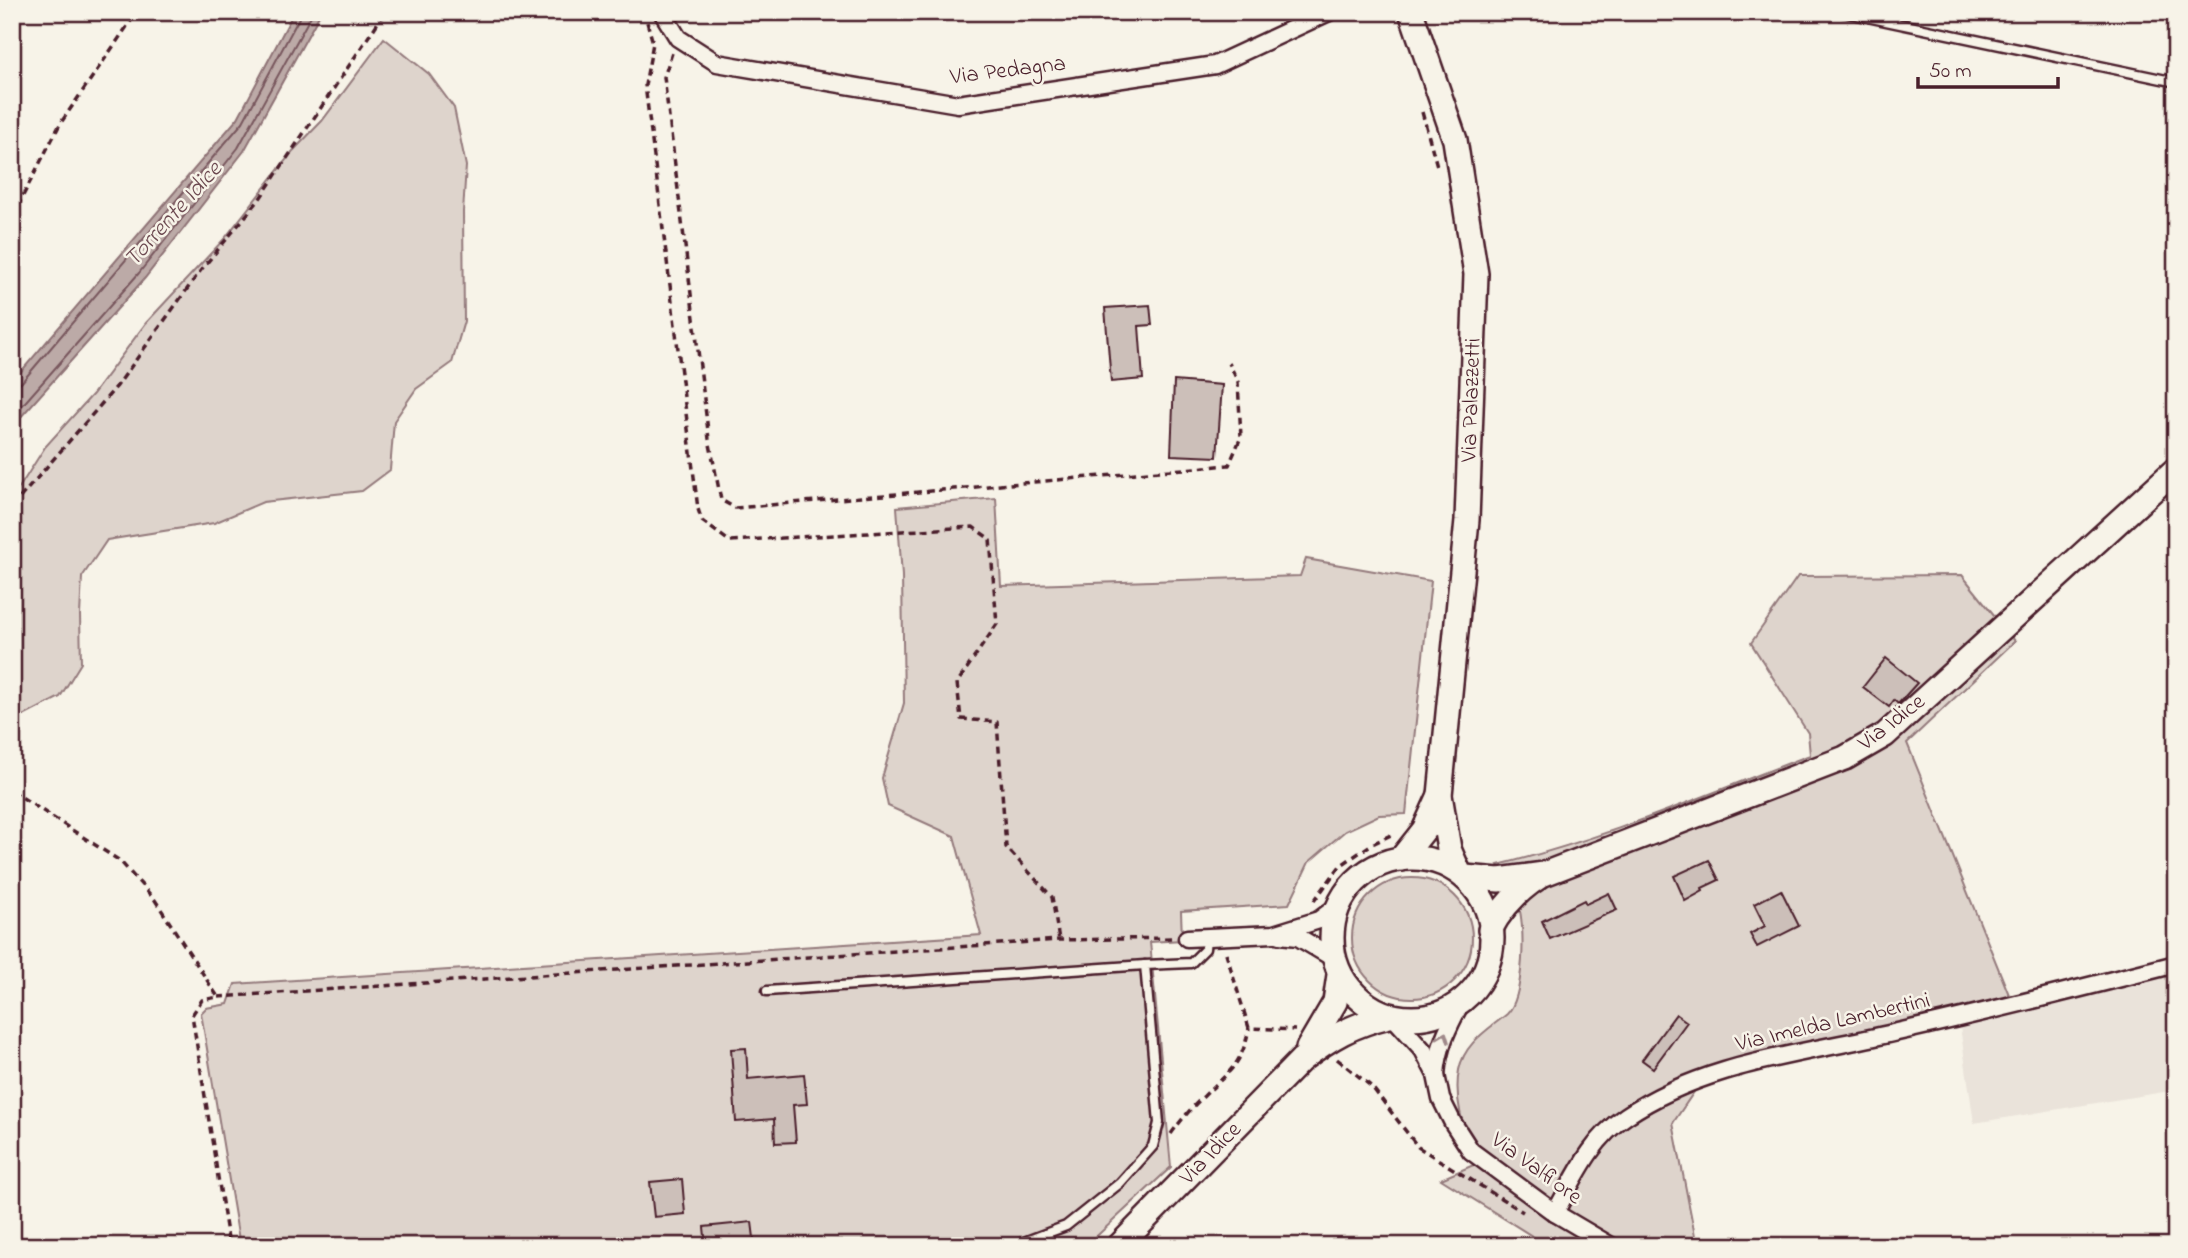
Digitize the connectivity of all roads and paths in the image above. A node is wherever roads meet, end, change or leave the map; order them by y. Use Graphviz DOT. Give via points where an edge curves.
graph roads {
  1 [pos="137,12"];
  2 [pos="385,12"];
  3 [pos="644,12"];
  4 [pos="662,12"];
  5 [pos="1329,12"];
  6 [pos="1411,12"];
  7 [pos="1843,12"];
  8 [pos="678,38"];
  9 [pos="2176,82"];
  10 [pos="1422,111"];
  11 [pos="1440,177"];
  12 [pos="12,217"];
  13 [pos="1229,363"];
  14 [pos="2176,469"];
  15 [pos="12,507"];
  16 [pos="12,791"];
  17 [pos="1440,795"];
  18 [pos="1404,829"];
  19 [pos="1401,859"];
  20 [pos="1544,874"];
  21 [pos="1462,875"];
  22 [pos="1339,905"];
  23 [pos="1307,909"];
  24 [pos="1490,930"];
  25 [pos="1274,934"];
  26 [pos="1187,938"];
  27 [pos="1214,938"];
  28 [pos="1059,940"];
  29 [pos="2176,964"];
  30 [pos="1145,965"];
  31 [pos="1337,967"];
  32 [pos="767,991"];
  33 [pos="218,997"];
  34 [pos="1461,1003"];
  35 [pos="1391,1017"];
  36 [pos="1307,1031"];
  37 [pos="1329,1054"];
  38 [pos="1301,1060"];
  39 [pos="1436,1075"];
  40 [pos="1555,1213"];
  41 [pos="1528,1216"];
  42 [pos="229,1246"];
  43 [pos="1013,1246"];
  44 [pos="1119,1246"];
  45 [pos="1611,1246"];
  1 -- 12 [label="path" via="60,124"];
  2 -- 15 [label="path" via="259,200 201,270 117,386"];
  3 -- 28 [label="path" via="653,43 645,85 702,521 729,541 973,527 990,539 997,624 957,683 961,719 997,722 1006,846 1052,897"];
  4 -- 8 [label="street, Via Pedagna"];
  5 -- 8 [label="street, Via Pedagna" via="1214,65 958,104 717,63"];
  6 -- 17 [label="main road, Via Palazzetti" via="1455,140 1476,274 1467,520"];
  7 -- 9 [label="lane"];
  8 -- 13 [label="path" via="664,77 709,439 721,500 735,508 1229,466 1241,437 1238,382"];
  10 -- 11 [label="path"];
  14 -- 20 [label="main road, Via Idice" via="1885,735 1845,758"];
  16 -- 33 [label="path" via="120,861 155,901"];
  17 -- 19 [label="main road, Via Palazzetti" via="1424,830"];
  17 -- 21 [label="main road, Via Palazzetti" via="1449,849"];
  18 -- 23 [label="path" via="1340,866"];
  19 -- 21 [label="main road, Via Idice" via="1436,861"];
  19 -- 22 [label="main road, Via Idice" via="1379,864 1354,882"];
  20 -- 21 [label="main road, Via Idice" via="1499,880"];
  20 -- 24 [label="main road, Via Idice" via="1508,901"];
  21 -- 24 [label="main road, Via Idice" via="1485,904"];
  22 -- 25 [label="street" via="1319,920"];
  22 -- 31 [label="main road, Via Idice" via="1331,924"];
  24 -- 34 [label="main road, Via Idice" via="1491,954 1480,981"];
  25 -- 27 [label="street"];
  25 -- 31 [label="street" via="1298,937"];
  26 -- 27 [label="street"];
  26 -- 28 [label="path"];
  27 -- 30 [label="lane" via="1191,963"];
  27 -- 36 [label="path" via="1249,1028"];
  28 -- 33 [label="path"];
  29 -- 40 [label="street, Via Imelda Lambertini" via="1690,1081 1625,1117 1592,1146"];
  30 -- 32 [label="lane"];
  30 -- 43 [label="lane" via="1159,1123 1153,1146 1120,1183 1066,1226"];
  31 -- 35 [label="main road" via="1365,1004"];
  31 -- 38 [label="main road, Via Idice" via="1335,1002"];
  33 -- 42 [label="path" via="202,1000 192,1015"];
  34 -- 35 [label="main road, Via Idice" via="1428,1018"];
  39 -- 34 [label="street, Via Valfiore, one-way" via="1444,1033"];
  35 -- 38 [label="main road, Via Idice" via="1357,1024 1327,1039"];
  35 -- 39 [label="street, Via Valfiore" via="1423,1050"];
  37 -- 41 [label="path" via="1372,1087 1418,1147"];
  38 -- 44 [label="main road, Via Idice"];
  39 -- 40 [label="street, Via Valfiore" via="1441,1099 1472,1152"];
  40 -- 45 [label="street, Via Valfiore"];
}
